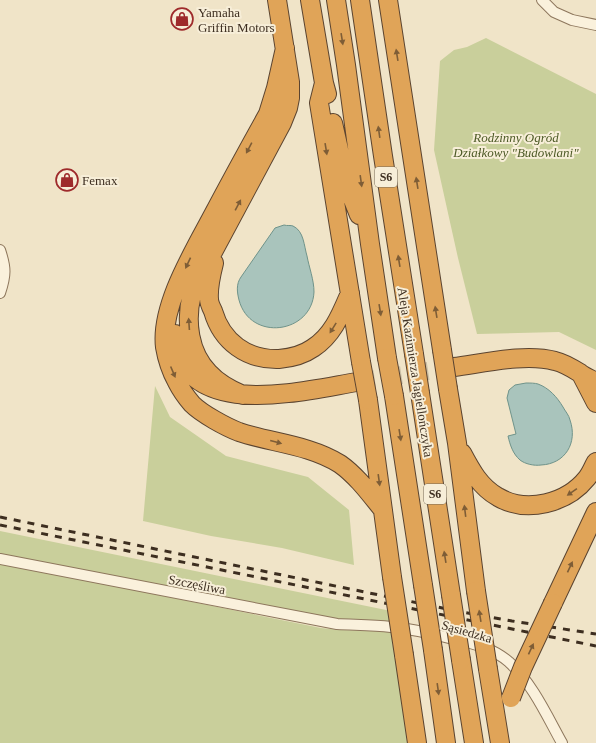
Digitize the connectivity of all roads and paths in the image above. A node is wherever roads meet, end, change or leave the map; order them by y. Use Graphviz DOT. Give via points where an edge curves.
graph roads {
  1 [pos="277,0"];
  2 [pos="310,0"];
  3 [pos="336,0"];
  4 [pos="360,0"];
  5 [pos="388,0"];
  6 [pos="542,0"];
  7 [pos="596,25"];
  8 [pos="284,48"];
  9 [pos="324,83"];
  10 [pos="370,244"];
  11 [pos="0,250"];
  12 [pos="213,252"];
  13 [pos="0,293"];
  14 [pos="350,293"];
  15 [pos="174,294"];
  16 [pos="454,367"];
  17 [pos="588,378"];
  18 [pos="357,382"];
  19 [pos="243,395"];
  20 [pos="596,403"];
  21 [pos="457,443"];
  22 [pos="596,462"];
  23 [pos="383,510"];
  24 [pos="596,512"];
  25 [pos="0,559"];
  26 [pos="391,627"];
  27 [pos="499,737"];
  28 [pos="417,743"];
  29 [pos="446,743"];
  30 [pos="474,743"];
  31 [pos="562,743"];
  1 -- 8 [label="highway"];
  2 -- 9 [label="highway"];
  3 -- 10 [label="highway, Aleja Kazimierza Jagiellończyka / S6, one-way"];
  30 -- 4 [label="highway, Aleja Kazimierza Jagiellończyka / S6, one-way, bridge"];
  21 -- 5 [label="highway, one-way, bridge"];
  6 -- 7 [label="street" via="554,12 572,20"];
  12 -- 8 [label="highway, one-way" via="288,108 290,82"];
  8 -- 15 [label="highway, one-way" via="268,114 190,259"];
  9 -- 10 [label="highway" via="347,185"];
  9 -- 14 [label="highway, one-way" via="319,103"];
  10 -- 29 [label="highway, Aleja Kazimierza Jagiellończyka / S6, one-way, bridge"];
  11 -- 13 [label="street" via="4,263 4,279"];
  14 -- 12 [label="highway, one-way" via="334,327 313,348 285,358 256,357 232,343 214,317 209,300"];
  19 -- 12 [label="highway, one-way" via="209,374 194,350 190,334 188,319 192,293"];
  14 -- 23 [label="highway, one-way, bridge"];
  15 -- 19 [label="highway" via="176,344 186,369 193,377 211,388"];
  15 -- 23 [label="highway, one-way" via="166,329 167,358 182,392 194,405 213,419 239,432 314,452 340,464 352,473"];
  16 -- 17 [label="highway" via="535,358 556,361"];
  17 -- 20 [label="highway"];
  18 -- 19 [label="highway" via="287,393"];
  22 -- 21 [label="highway, one-way" via="587,478 569,494 542,504 526,505 498,497 482,484 470,469"];
  27 -- 21 [label="highway, one-way, bridge" via="476,592"];
  23 -- 28 [label="highway, bridge"];
  27 -- 24 [label="highway, one-way, bridge" via="523,666"];
  25 -- 26 [label="street, Szczęśliwa" via="330,623"];
  26 -- 31 [label="street, Sąsiedzka" via="478,645 498,654 523,678"];
}
